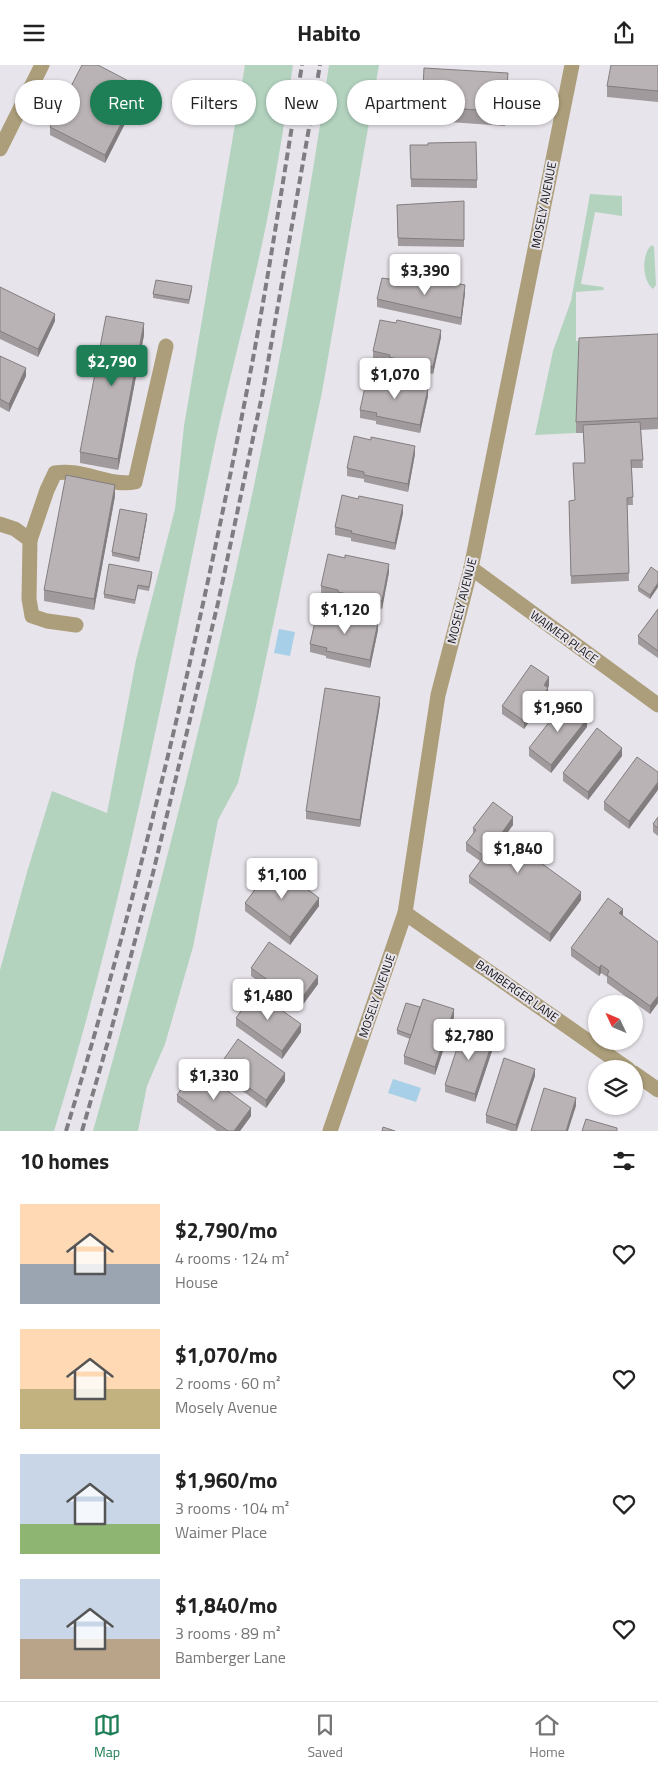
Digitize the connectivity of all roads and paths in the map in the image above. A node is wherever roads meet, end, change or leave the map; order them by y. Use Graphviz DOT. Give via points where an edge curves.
graph roads {
  1 [pos="42,65"];
  2 [pos="572,65"];
  3 [pos="0,149"];
  4 [pos="166,346"];
  5 [pos="0,524"];
  6 [pos="30,540"];
  7 [pos="471,569"];
  8 [pos="76,625"];
  9 [pos="658,705"];
  10 [pos="405,913"];
  11 [pos="615,1060"];
  12 [pos="643,1079"];
  13 [pos="658,1090"];
  14 [pos="330,1131"];
  1 -- 3 [label="street"];
  2 -- 7 [label="street, MOSELY AVENUE"];
  4 -- 6 [label="street" via="135,482 114,481 70,470 56,473 47,489"];
  5 -- 6 [label="street" via="15,529"];
  6 -- 8 [label="street" via="29,599 32,616"];
  7 -- 9 [label="street, WAIMER PLACE"];
  7 -- 10 [label="street, MOSELY AVENUE" via="438,695"];
  10 -- 11 [label="street, BAMBERGER LANE"];
  10 -- 14 [label="street, MOSELY AVENUE"];
  12 -- 13 [label="street"];
}
